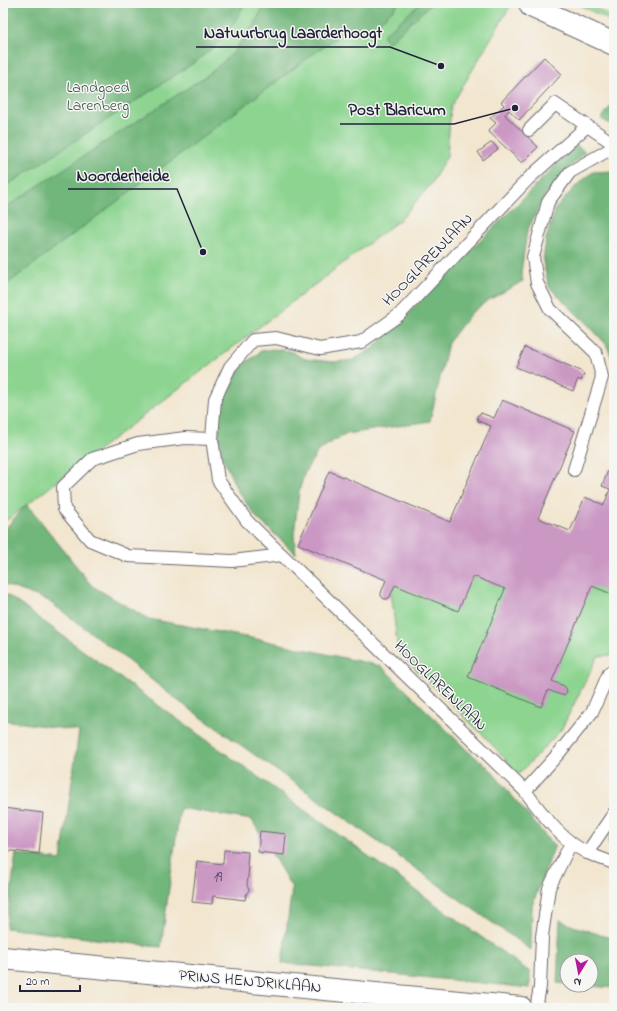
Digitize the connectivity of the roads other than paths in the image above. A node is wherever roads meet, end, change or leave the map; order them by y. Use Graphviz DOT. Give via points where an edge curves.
graph roads {
  1 [pos="541,7"];
  2 [pos="614,44"];
  3 [pos="587,126"];
  4 [pos="530,130"];
  5 [pos="614,144"];
  6 [pos="614,148"];
  7 [pos="212,439"];
  8 [pos="574,470"];
  9 [pos="282,555"];
  10 [pos="614,669"];
  11 [pos="525,791"];
  12 [pos="614,813"];
  13 [pos="571,843"];
  14 [pos="587,853"];
  15 [pos="614,863"];
  16 [pos="3,958"];
  17 [pos="521,1008"];
  18 [pos="536,1008"];
  1 -- 2 [label="main road"];
  3 -- 4 [label="lane" via="555,104"];
  3 -- 5 [label="lane"];
  3 -- 7 [label="lane, HOOGLARENLAAN" via="528,179 399,315 361,342 320,349 276,338 253,340 230,367 215,399"];
  6 -- 8 [label="lane" via="570,172 548,202 533,257 537,283 550,309 596,353 602,377"];
  7 -- 9 [label="lane, HOOGLARENLAAN" via="218,480 247,522"];
  7 -- 9 [label="lane" via="185,438 138,444 92,459 63,486 64,508 90,540 128,556 232,561"];
  9 -- 11 [label="lane, HOOGLARENLAAN"];
  10 -- 11 [label="lane" via="608,673 592,712"];
  11 -- 13 [label="lane, HOOGLARENLAAN" via="546,818"];
  12 -- 14 [label="lane"];
  13 -- 14 [label="lane, HOOGLARENLAAN"];
  13 -- 18 [label="lane" via="549,888"];
  14 -- 15 [label="lane, HOOGLARENLAAN"];
  16 -- 17 [label="main road, PRINS HENDRIKLAAN"];
}
